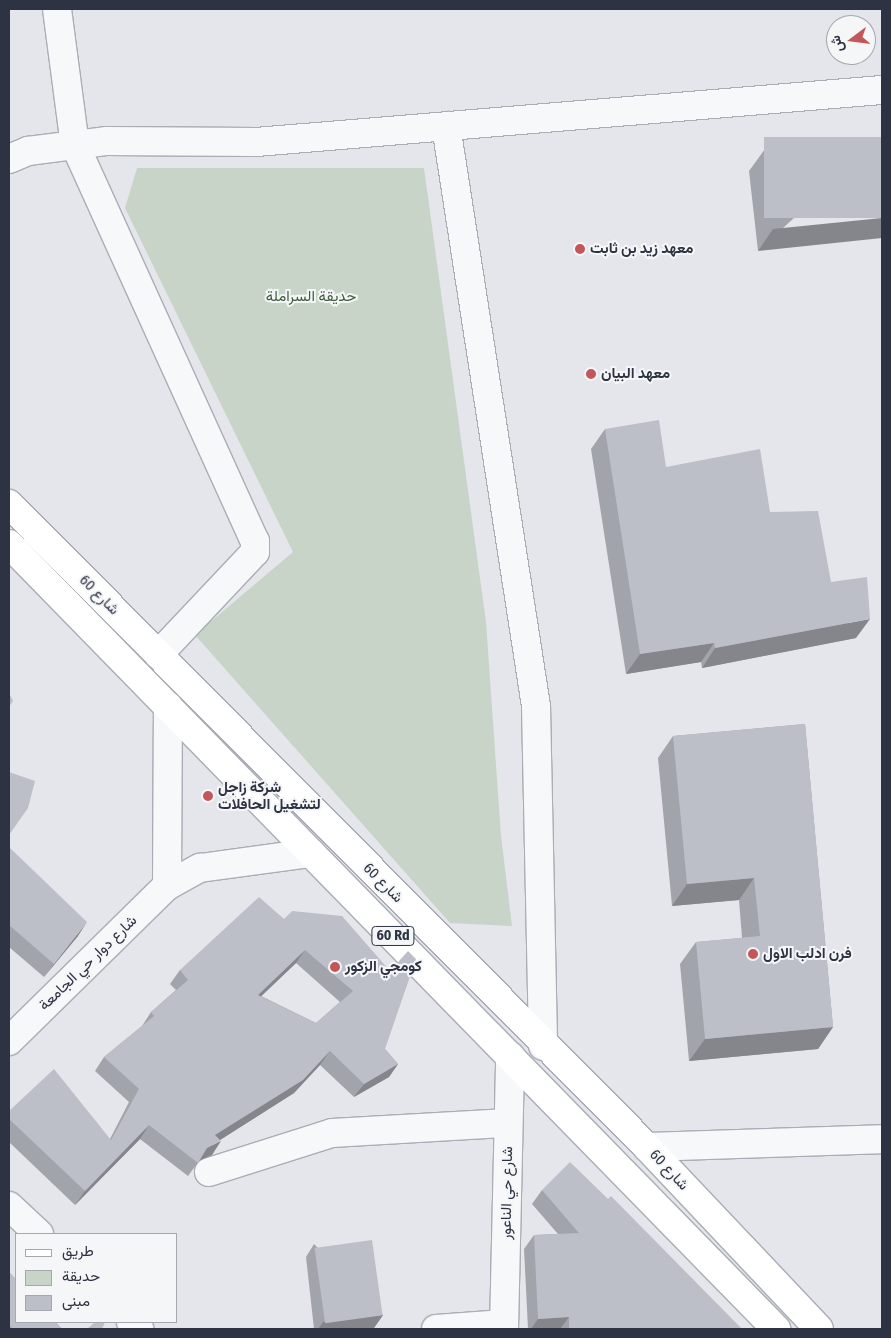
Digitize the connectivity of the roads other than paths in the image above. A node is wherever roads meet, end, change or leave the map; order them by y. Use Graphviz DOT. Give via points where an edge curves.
graph roads {
  1 [pos="57,9"];
  2 [pos="882,90"];
  3 [pos="446,126"];
  4 [pos="74,145"];
  5 [pos="9,158"];
  6 [pos="9,504"];
  7 [pos="9,544"];
  8 [pos="158,655"];
  9 [pos="168,706"];
  10 [pos="311,853"];
  11 [pos="167,886"];
  12 [pos="9,1041"];
  13 [pos="543,1046"];
  14 [pos="510,1056"];
  15 [pos="508,1123"];
  16 [pos="882,1139"];
  17 [pos="647,1147"];
  18 [pos="209,1172"];
  19 [pos="9,1206"];
  20 [pos="38,1233"];
  21 [pos="504,1326"];
  22 [pos="436,1329"];
  23 [pos="776,1329"];
  24 [pos="819,1329"];
  1 -- 4 [label="street"];
  2 -- 3 [label="street"];
  3 -- 4 [label="street" via="256,142 107,141"];
  3 -- 13 [label="street" via="536,706"];
  4 -- 5 [label="street" via="28,151"];
  4 -- 8 [label="street" via="255,540 255,552"];
  6 -- 8 [label="main road, شارع 60"];
  7 -- 9 [label="main road, شارع 60 / 60 Rd"];
  8 -- 13 [label="main road, شارع 60"];
  9 -- 10 [label="main road, شارع 60 / 60 Rd"];
  9 -- 11 [label="street"];
  10 -- 11 [label="street, شارع دوار حي الجامعة" via="200,868"];
  10 -- 14 [label="main road, شارع 60 / 60 Rd"];
  11 -- 12 [label="street, شارع دوار حي الجامعة"];
  13 -- 17 [label="main road, شارع 60"];
  14 -- 15 [label="street, شارع حي الناعور"];
  14 -- 23 [label="main road, شارع 60 / 60 Rd"];
  15 -- 18 [label="street" via="332,1133"];
  15 -- 21 [label="street, شارع حي الناعور"];
  16 -- 17 [label="street"];
  17 -- 24 [label="main road, شارع 60"];
  19 -- 20 [label="street"];
  21 -- 22 [label="street"];
}
